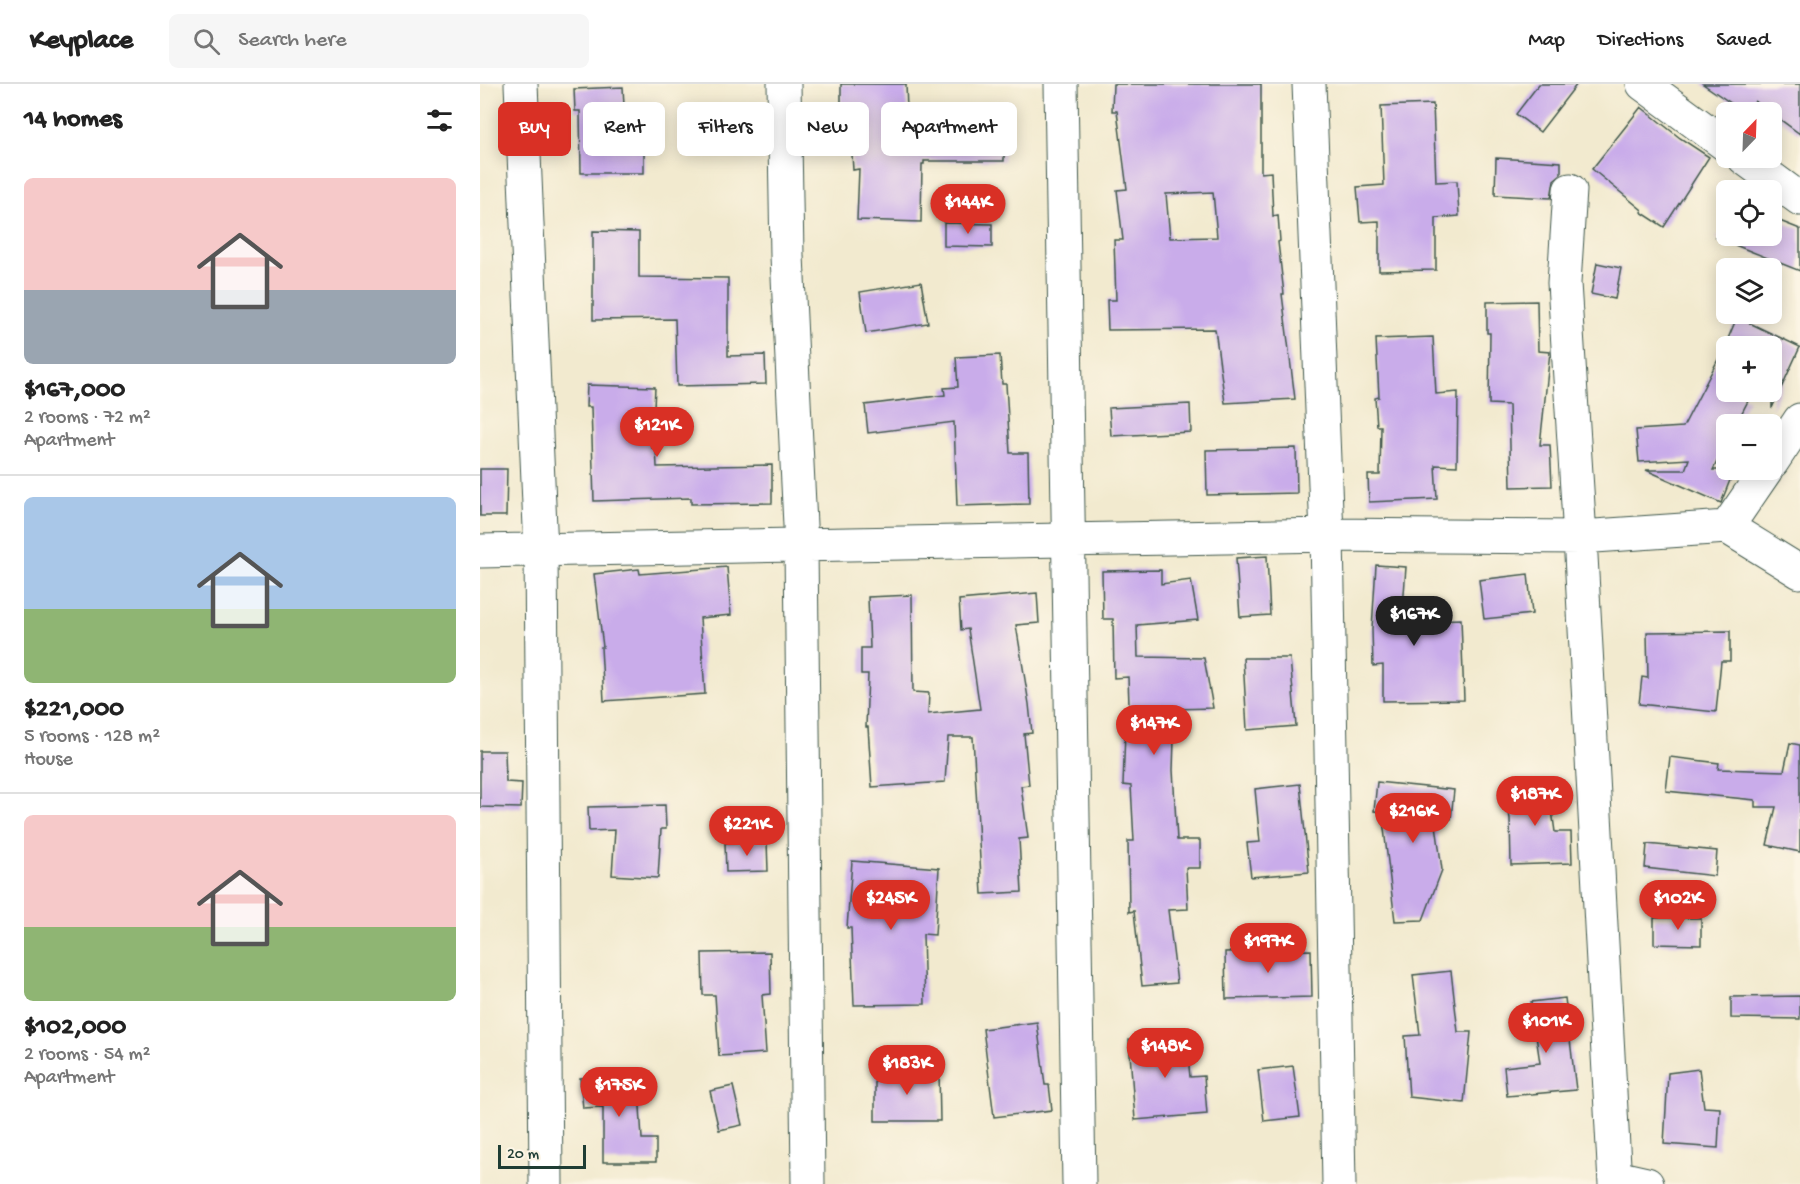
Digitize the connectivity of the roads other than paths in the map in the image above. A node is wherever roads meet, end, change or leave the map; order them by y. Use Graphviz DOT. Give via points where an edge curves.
graph roads {
  1 [pos="521,84"];
  2 [pos="784,84"];
  3 [pos="1061,84"];
  4 [pos="1308,84"];
  5 [pos="1643,84"];
  6 [pos="1716,138"];
  7 [pos="1758,168"];
  8 [pos="1570,190"];
  9 [pos="1800,199"];
  10 [pos="1800,420"];
  11 [pos="1782,447"];
  12 [pos="1759,480"];
  13 [pos="1727,527"];
  14 [pos="1327,535"];
  15 [pos="1580,537"];
  16 [pos="1068,540"];
  17 [pos="801,546"];
  18 [pos="480,551"];
  19 [pos="542,551"];
  20 [pos="1800,572"];
  21 [pos="1616,1180"];
  22 [pos="546,1184"];
  23 [pos="808,1184"];
  24 [pos="1079,1184"];
  25 [pos="1339,1184"];
  26 [pos="1647,1184"];
  1 -- 19 [label="street"];
  2 -- 17 [label="street" via="787,256"];
  3 -- 16 [label="street"];
  4 -- 14 [label="street"];
  5 -- 6 [label="street"];
  7 -- 9 [label="street"];
  8 -- 15 [label="street" via="1564,283"];
  10 -- 11 [label="street"];
  12 -- 13 [label="street"];
  13 -- 15 [label="street"];
  13 -- 20 [label="street"];
  14 -- 15 [label="street"];
  14 -- 16 [label="street"];
  14 -- 25 [label="street"];
  15 -- 21 [label="street"];
  16 -- 17 [label="street"];
  16 -- 24 [label="street"];
  17 -- 19 [label="street"];
  17 -- 23 [label="street"];
  18 -- 19 [label="street"];
  19 -- 22 [label="street"];
  21 -- 26 [label="street"];
}
